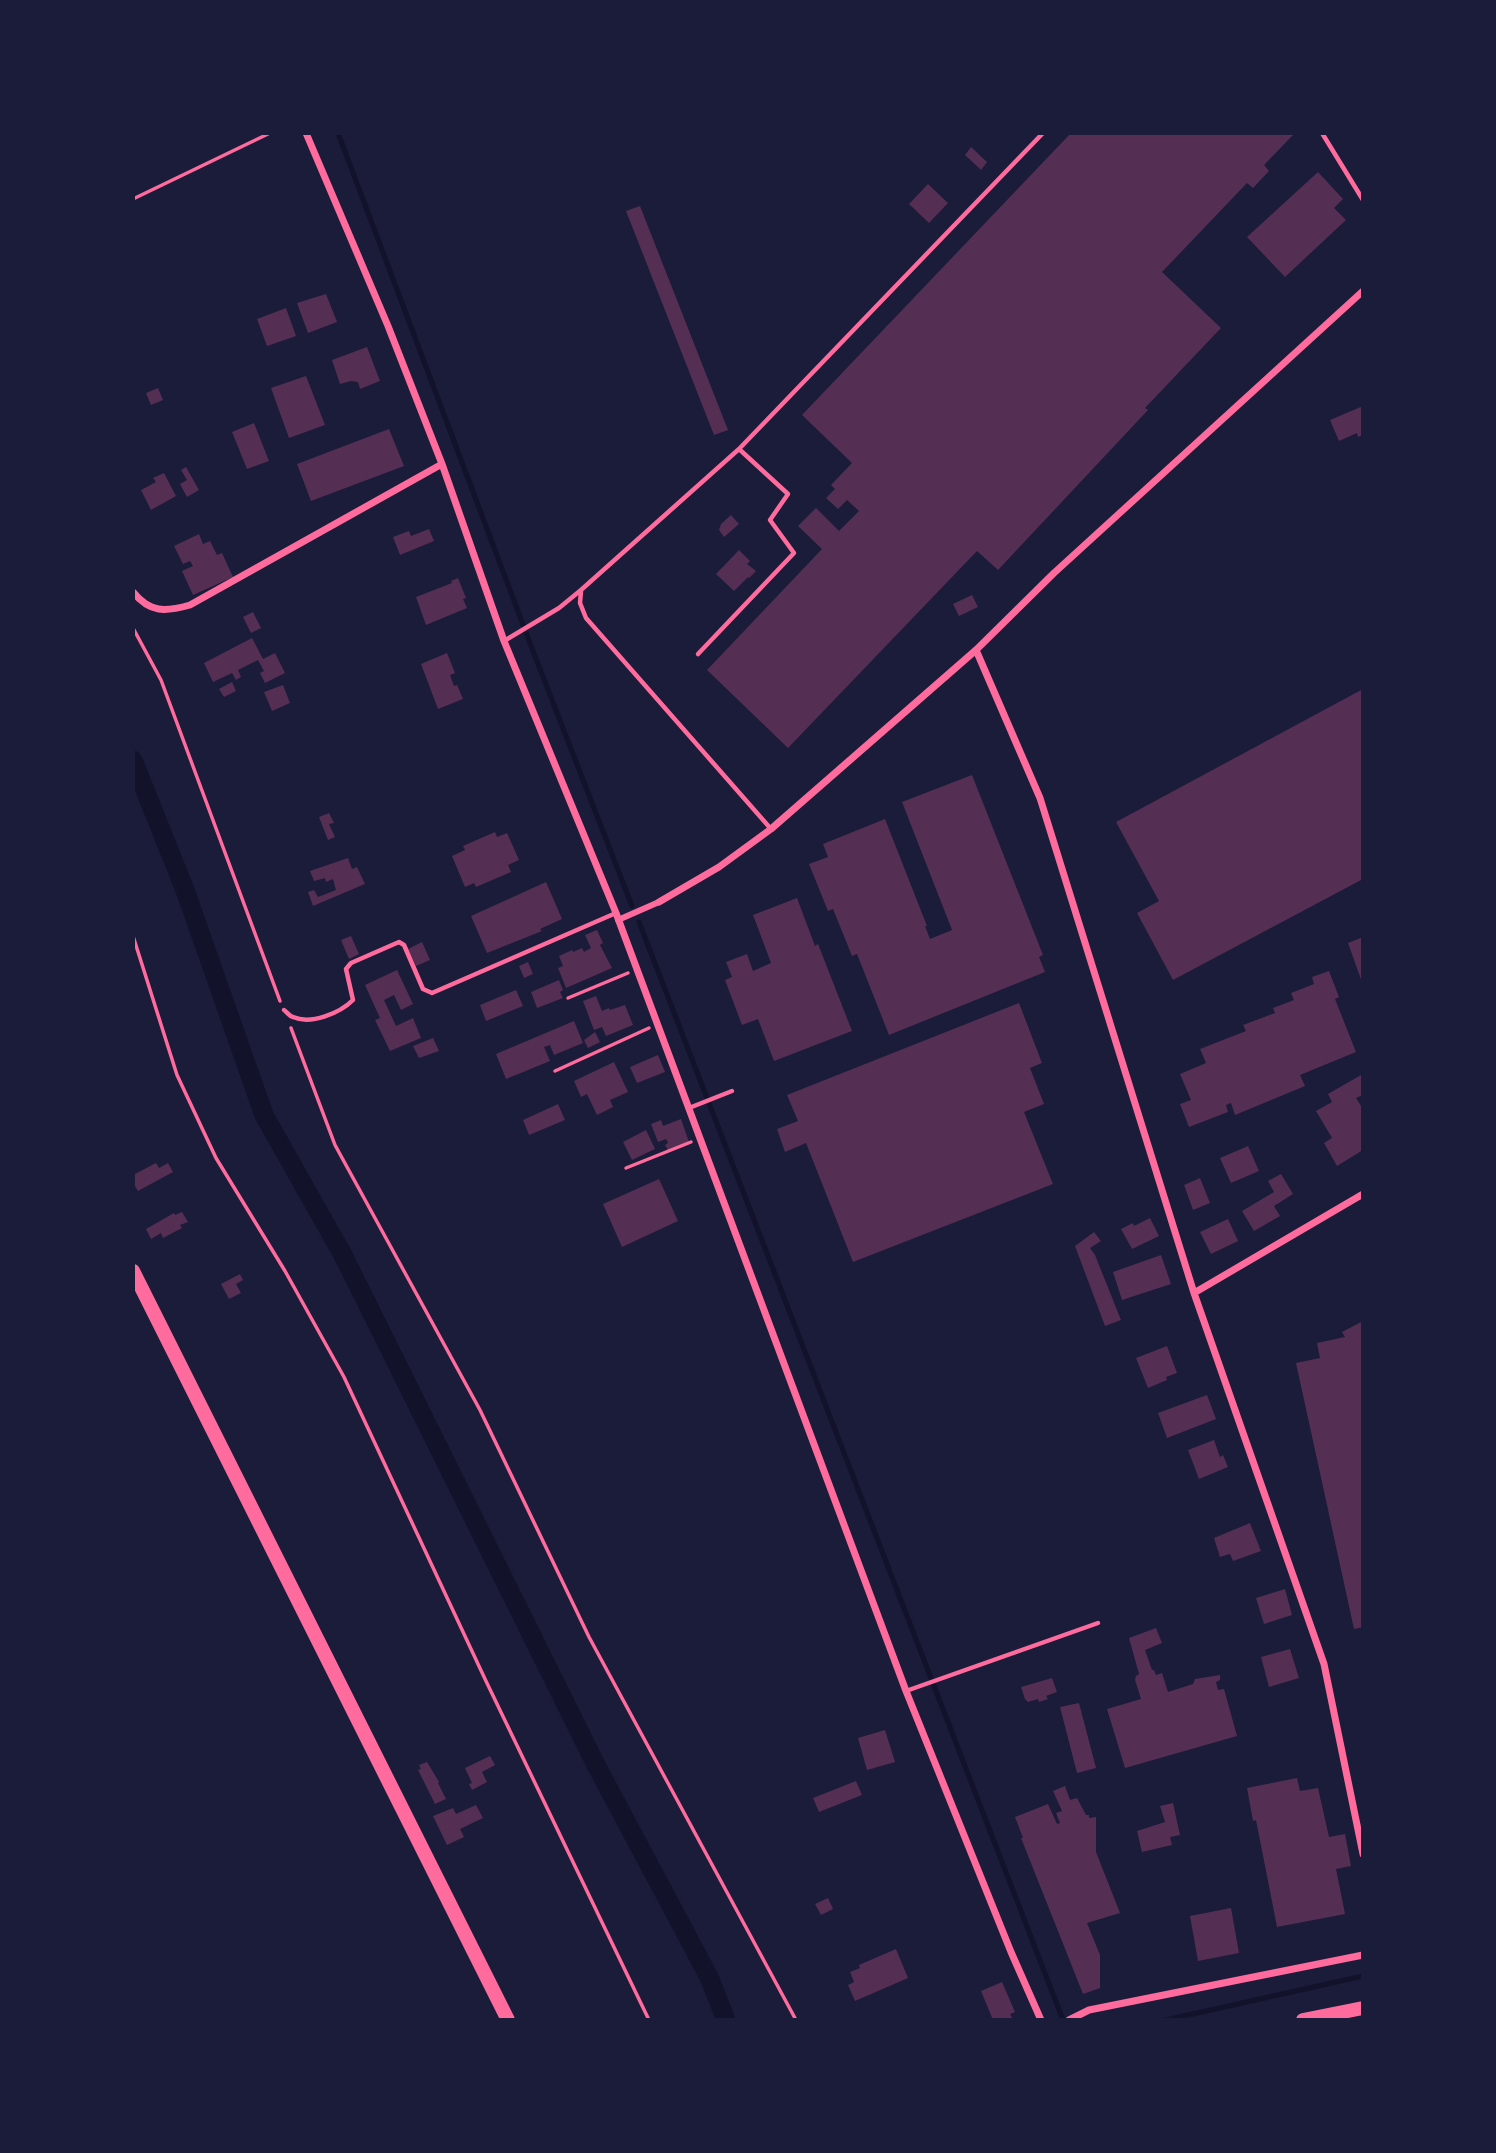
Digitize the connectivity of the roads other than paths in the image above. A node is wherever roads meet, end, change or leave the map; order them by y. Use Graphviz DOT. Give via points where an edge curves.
graph roads {
  1 [pos="306,133"];
  2 [pos="1044,133"];
  3 [pos="1322,133"];
  4 [pos="1363,200"];
  5 [pos="1363,290"];
  6 [pos="739,449"];
  7 [pos="442,464"];
  8 [pos="581,590"];
  9 [pos="133,592"];
  10 [pos="504,642"];
  11 [pos="976,650"];
  12 [pos="698,654"];
  13 [pos="771,829"];
  14 [pos="659,902"];
  15 [pos="617,917"];
  16 [pos="284,1010"];
  17 [pos="732,1091"];
  18 [pos="690,1108"];
  19 [pos="1363,1194"];
  20 [pos="133,1271"];
  21 [pos="1194,1293"];
  22 [pos="1098,1623"];
  23 [pos="906,1690"];
  24 [pos="1363,1854"];
  25 [pos="1363,1955"];
  26 [pos="1363,2008"];
  27 [pos="1072,2018"];
  28 [pos="508,2020"];
  29 [pos="1041,2020"];
  30 [pos="1303,2020"];
  1 -- 7 [label="street"];
  2 -- 6 [label="lane"];
  3 -- 4 [label="lane"];
  5 -- 11 [label="street"];
  6 -- 8 [label="lane"];
  6 -- 12 [label="lane" via="789,494 770,520 794,553"];
  7 -- 9 [label="street" via="190,604 157,610"];
  7 -- 10 [label="street"];
  8 -- 10 [label="lane"];
  8 -- 13 [label="lane" via="586,618"];
  10 -- 15 [label="street"];
  11 -- 13 [label="street"];
  11 -- 21 [label="street" via="1040,798"];
  13 -- 14 [label="street"];
  14 -- 15 [label="street"];
  15 -- 16 [label="lane" via="432,993 423,989 399,942 351,962 346,969 353,1000 345,1008 310,1020"];
  15 -- 18 [label="street"];
  17 -- 18 [label="lane"];
  18 -- 23 [label="street"];
  19 -- 21 [label="street"];
  20 -- 28 [label="main road"];
  21 -- 24 [label="street" via="1324,1664"];
  22 -- 23 [label="lane"];
  23 -- 29 [label="street"];
  25 -- 27 [label="street" via="1088,2010"];
  26 -- 30 [label="main road"];
}
